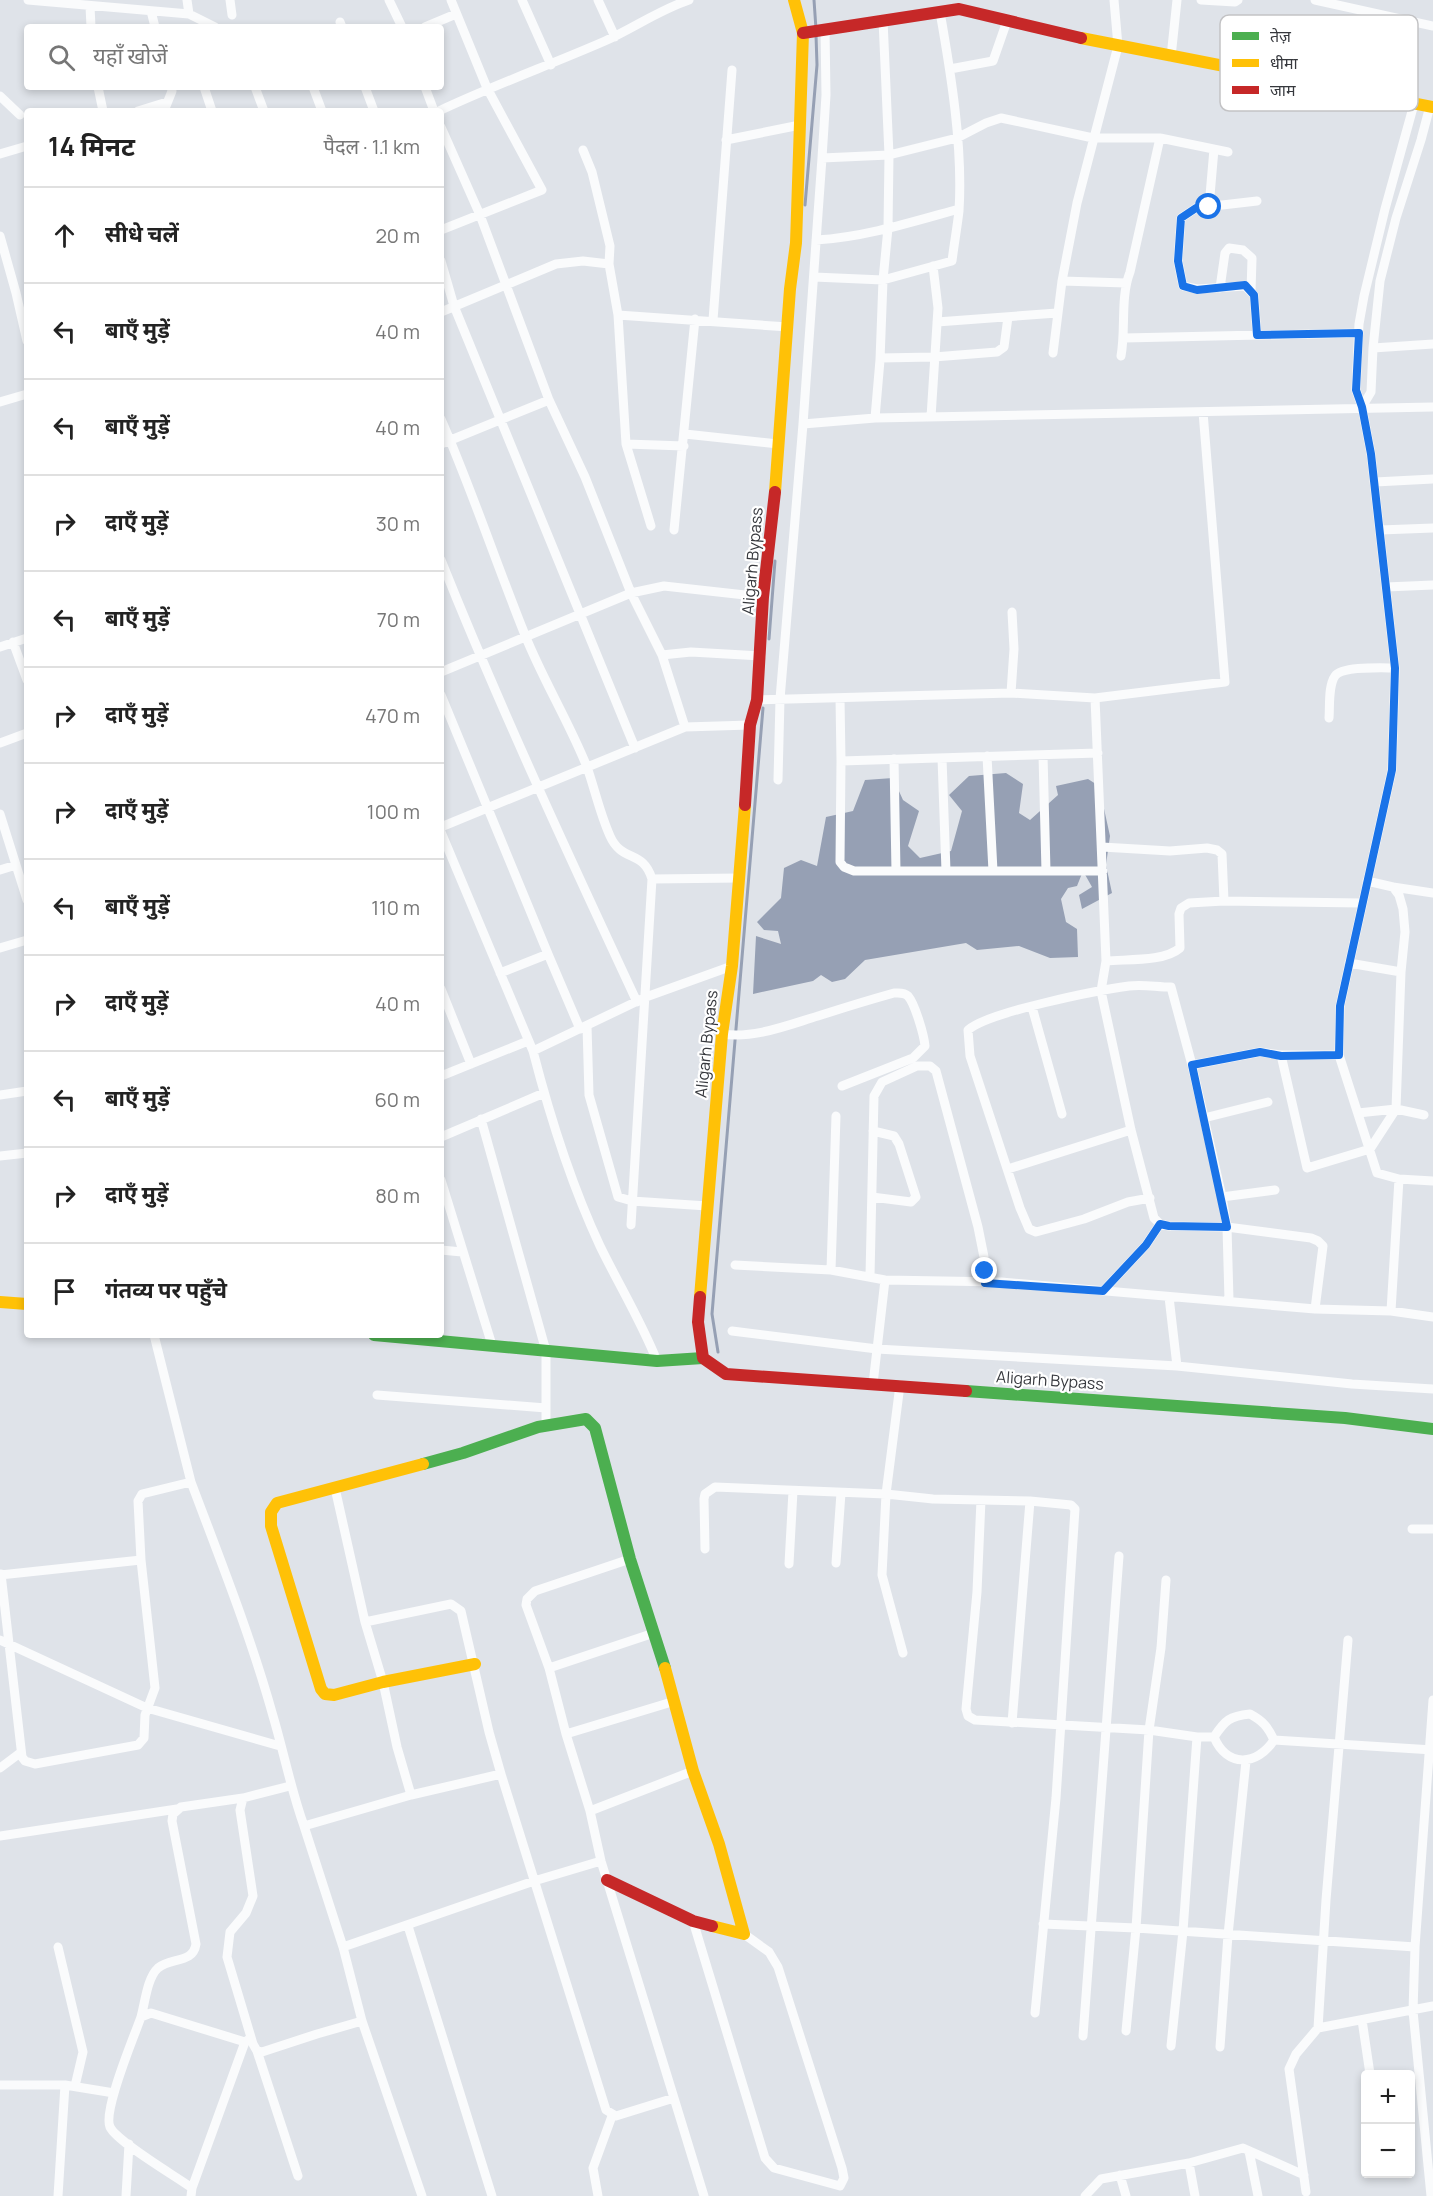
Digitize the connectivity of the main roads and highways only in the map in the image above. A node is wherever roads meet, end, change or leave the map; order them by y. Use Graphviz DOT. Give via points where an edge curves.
graph roads {
  1 [pos="794,0"];
  2 [pos="814,32"];
  3 [pos="1220,66"];
  4 [pos="0,1302"];
  5 [pos="24,1304"];
  6 [pos="409,1338"];
  7 [pos="703,1358"];
  8 [pos="1433,1429"];
  9 [pos="475,1664"];
  10 [pos="607,1880"];
  1 -- 2 [label="main road, Aligarh Bypass"];
  2 -- 3 [label="main road" via="960,9"];
  2 -- 7 [label="main road, Aligarh Bypass" via="800,125 796,243 763,597 759,700 750,725 740,878 707,1206 698,1322"];
  4 -- 5 [label="main road"];
  6 -- 7 [label="main road" via="657,1361"];
  7 -- 8 [label="main road, Aligarh Bypass" via="726,1374 874,1378 900,1385 1345,1418"];
  9 -- 10 [label="main road" via="325,1694 270,1518 271,1508 277,1503 463,1453 546,1425 586,1419 592,1423 744,1934 693,1921"];
}
